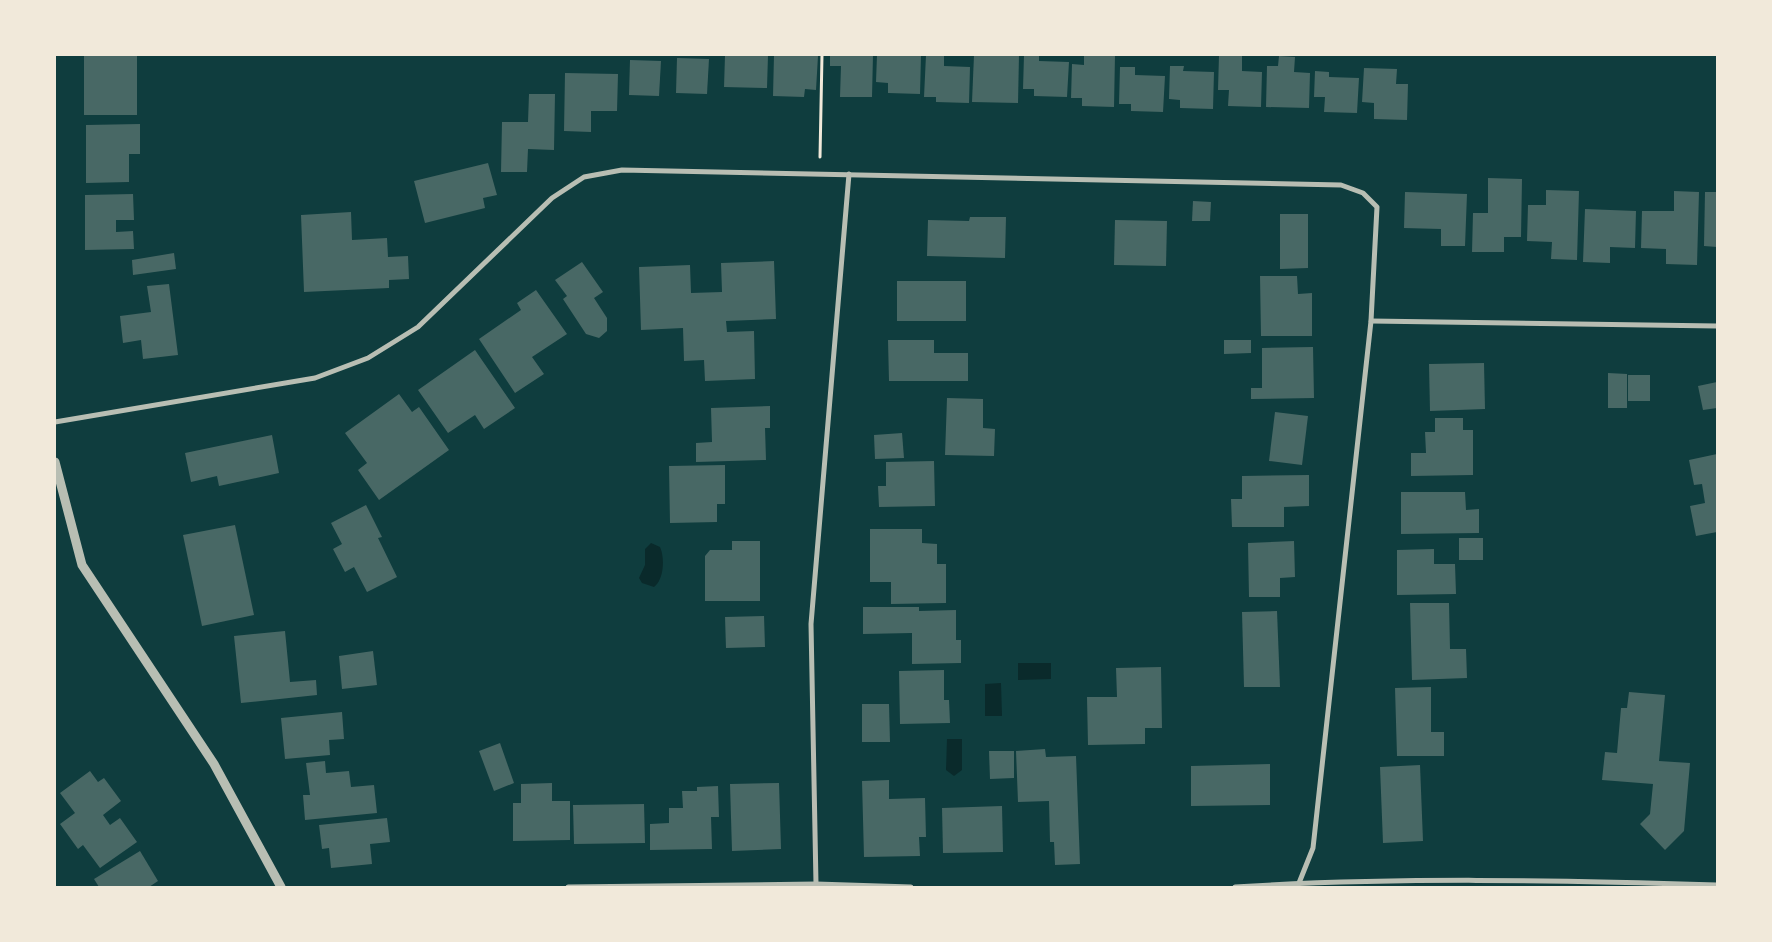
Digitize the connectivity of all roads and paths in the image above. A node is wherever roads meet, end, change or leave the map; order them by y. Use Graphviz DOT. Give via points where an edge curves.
graph roads {
  1 [pos="822,55"];
  2 [pos="819,172"];
  3 [pos="849,174"];
  4 [pos="1371,321"];
  5 [pos="1717,326"];
  6 [pos="55,422"];
  7 [pos="55,462"];
  8 [pos="1299,883"];
  9 [pos="816,884"];
  10 [pos="1717,885"];
  11 [pos="281,887"];
  12 [pos="568,887"];
  13 [pos="911,887"];
  14 [pos="1235,887"];
  1 -- 2 [label="path"];
  2 -- 3 [label="street"];
  2 -- 6 [label="street" via="622,170 584,177 552,198 418,327 368,358 315,378"];
  3 -- 4 [label="street" via="1341,185 1363,193 1377,207"];
  3 -- 9 [label="street" via="811,624"];
  4 -- 5 [label="street"];
  4 -- 8 [label="street" via="1313,848"];
  7 -- 11 [label="street" via="82,565 214,764"];
  8 -- 10 [label="street" via="1554,880"];
  8 -- 14 [label="street"];
  9 -- 12 [label="street"];
  9 -- 13 [label="street"];
}
